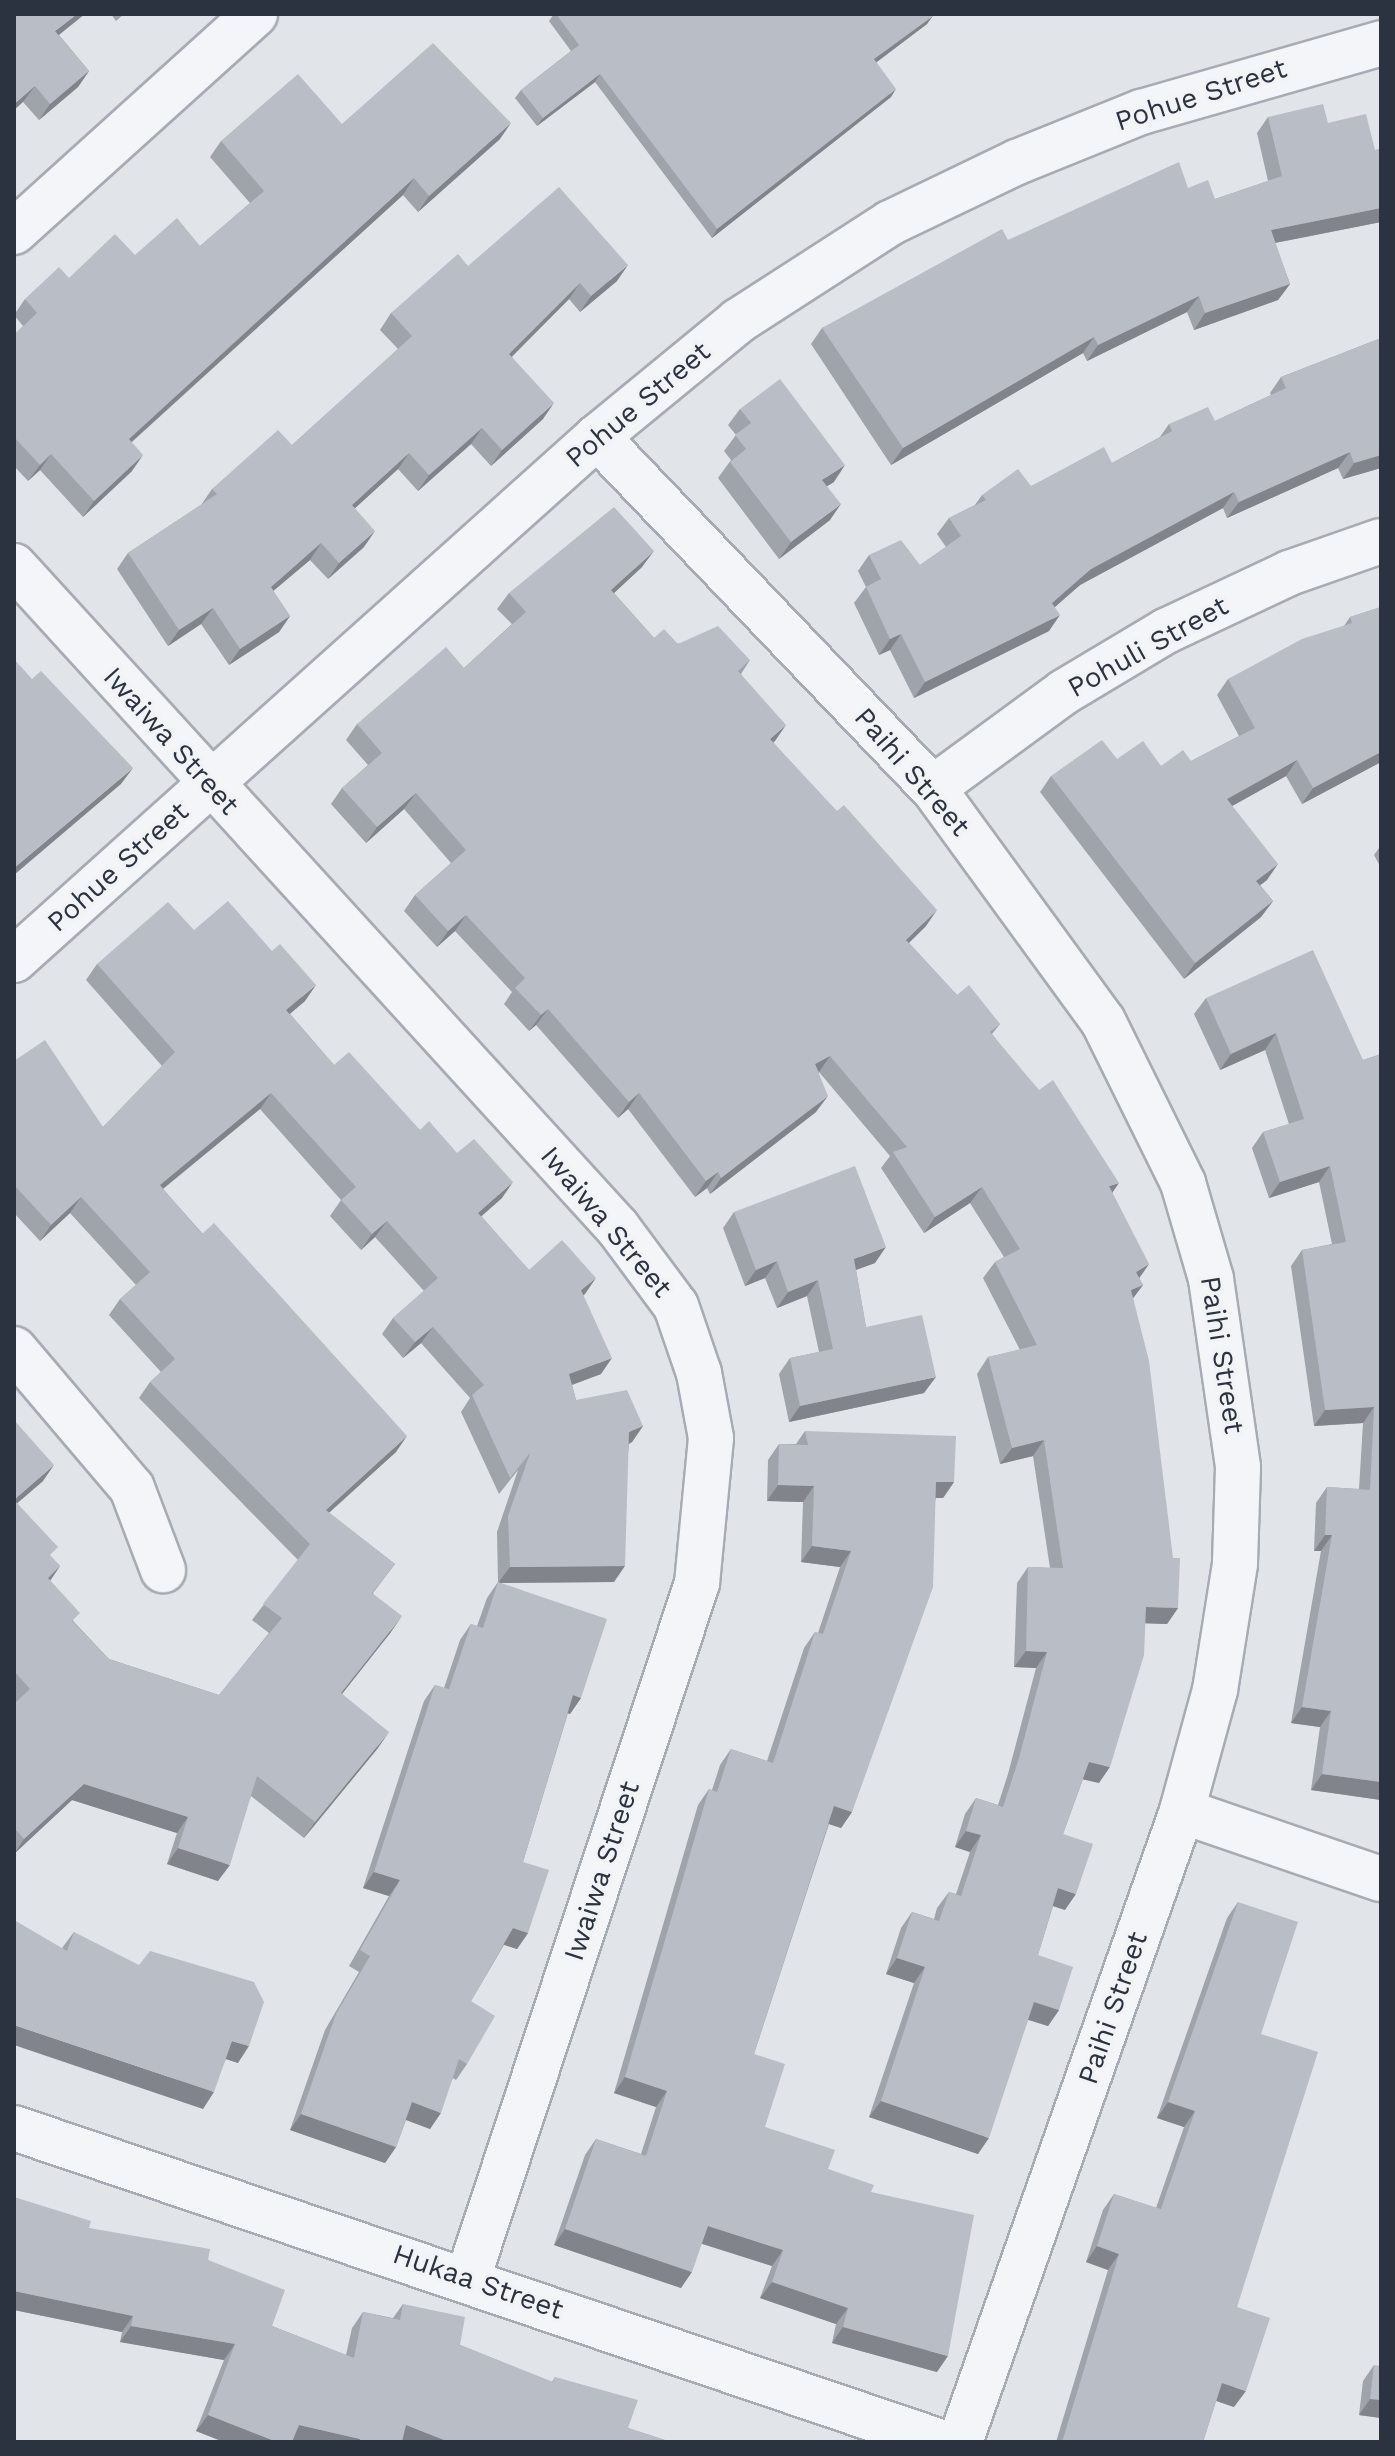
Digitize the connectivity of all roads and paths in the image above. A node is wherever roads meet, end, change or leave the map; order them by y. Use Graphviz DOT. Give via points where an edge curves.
graph roads {
  1 [pos="255,14"];
  2 [pos="1381,43"];
  3 [pos="14,232"];
  4 [pos="597,437"];
  5 [pos="1381,541"];
  6 [pos="14,566"];
  7 [pos="210,785"];
  8 [pos="933,788"];
  9 [pos="14,960"];
  10 [pos="14,1349"];
  11 [pos="163,1570"];
  12 [pos="1182,1811"];
  13 [pos="1381,1879"];
  14 [pos="14,2128"];
  15 [pos="468,2278"];
  16 [pos="941,2442"];
  17 [pos="960,2442"];
  1 -- 3 [label="street"];
  2 -- 4 [label="street, Pohue Street" via="1141,112 890,223 738,321"];
  4 -- 7 [label="street, Pohue Street"];
  4 -- 8 [label="street, Paihi Street"];
  5 -- 8 [label="street, Pohuli Street" via="1289,573 1166,631 1064,692"];
  6 -- 7 [label="street, Iwaiwa Street"];
  7 -- 9 [label="street, Pohue Street"];
  7 -- 15 [label="street, Iwaiwa Street" via="618,1228 676,1306 711,1438 697,1583"];
  8 -- 12 [label="street, Paihi Street" via="1103,1021 1183,1183 1211,1279 1238,1467 1235,1564 1215,1690"];
  10 -- 11 [label="street" via="132,1488"];
  12 -- 13 [label="street"];
  12 -- 17 [label="street, Paihi Street"];
  14 -- 15 [label="street, Hukaa Street"];
  15 -- 16 [label="street, Hukaa Street"];
}
